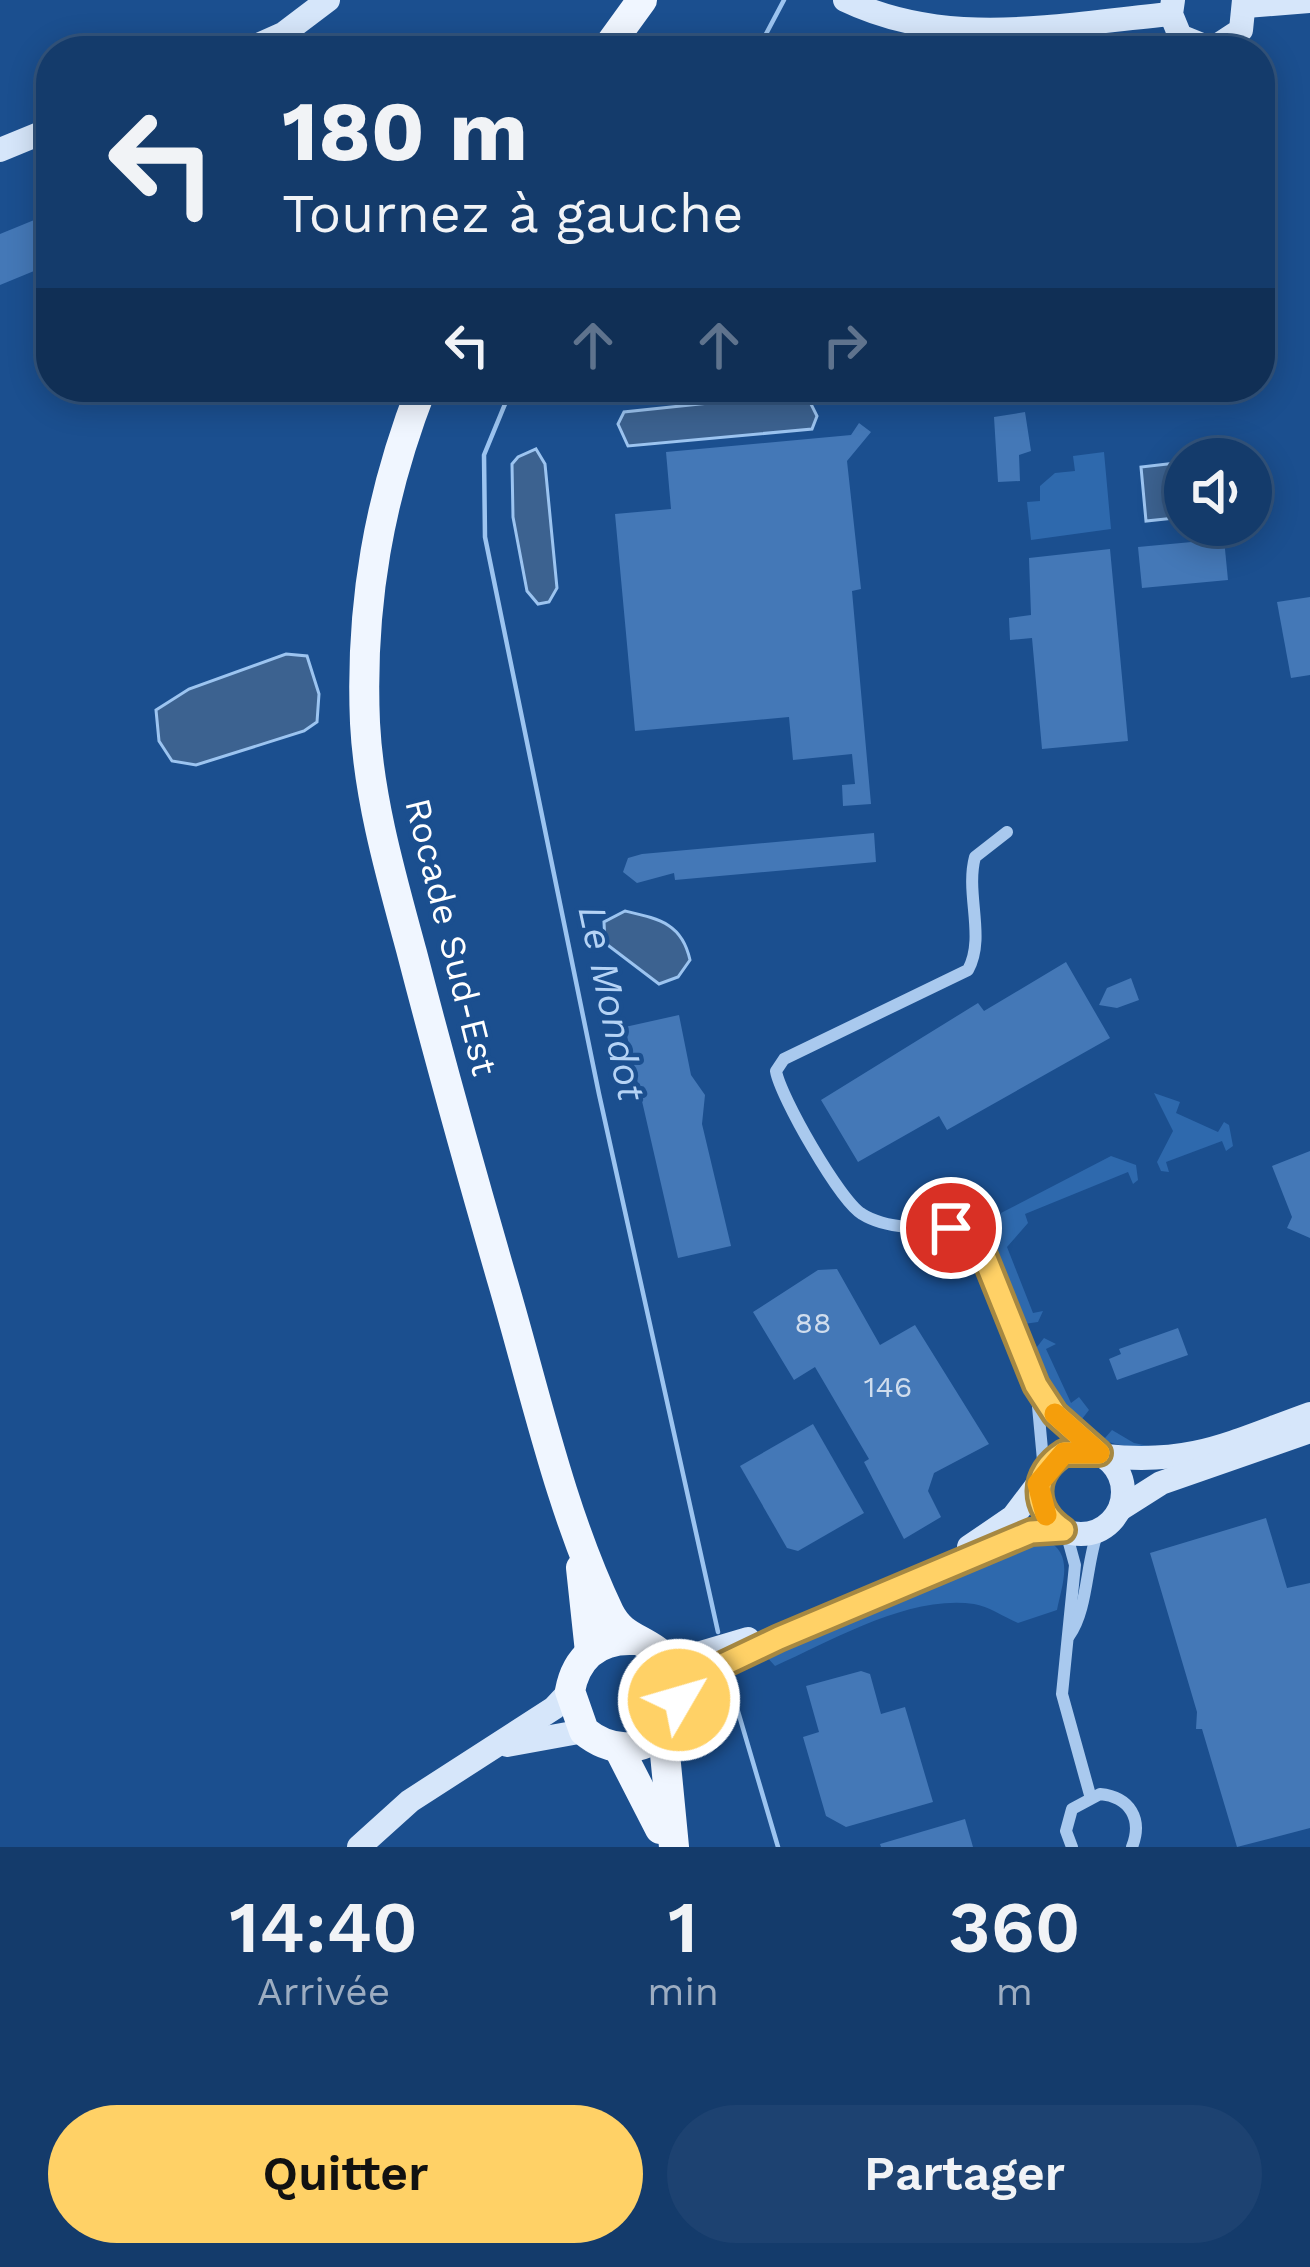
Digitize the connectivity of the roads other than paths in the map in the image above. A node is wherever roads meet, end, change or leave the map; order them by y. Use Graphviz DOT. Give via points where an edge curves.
graph roads {
  1 [pos="328,0"];
  2 [pos="620,0"];
  3 [pos="642,0"];
  4 [pos="1310,1"];
  5 [pos="1245,3"];
  6 [pos="856,4"];
  7 [pos="1172,7"];
  8 [pos="279,36"];
  9 [pos="600,36"];
  10 [pos="616,36"];
  11 [pos="1185,36"];
  12 [pos="1232,36"];
  13 [pos="36,135"];
  14 [pos="0,150"];
  15 [pos="417,402"];
  16 [pos="1007,832"];
  17 [pos="1036,1385"];
  18 [pos="1310,1414"];
  19 [pos="1310,1431"];
  20 [pos="1102,1455"];
  21 [pos="1041,1477"];
  22 [pos="567,1498"];
  23 [pos="1120,1509"];
  24 [pos="1065,1531"];
  25 [pos="1098,1531"];
  26 [pos="1069,1636"];
  27 [pos="632,1640"];
  28 [pos="590,1652"];
  29 [pos="663,1656"];
  30 [pos="570,1691"];
  31 [pos="679,1700"];
  32 [pos="584,1731"];
  33 [pos="663,1732"];
  34 [pos="620,1749"];
  35 [pos="482,1750"];
  36 [pos="1090,1796"];
  37 [pos="358,1847"];
  38 [pos="671,1847"];
  39 [pos="1072,1847"];
  40 [pos="1132,1847"];
  1 -- 8 [label="main road"];
  2 -- 9 [label="main road"];
  3 -- 10 [label="main road"];
  4 -- 5 [label="main road"];
  5 -- 12 [label="main road" via="1241,30"];
  6 -- 7 [label="main road" via="916,26 971,32"];
  7 -- 11 [label="main road"];
  13 -- 14 [label="main road"];
  15 -- 22 [label="main road, Rocade Sud-Est" via="377,524 364,626 365,728 384,847"];
  16 -- 17 [label="street" via="981,849 971,871 972,966 776,1070 852,1206 886,1222 973,1228"];
  17 -- 20 [label="street" via="1055,1414"];
  17 -- 21 [label="street"];
  18 -- 20 [label="main road" via="1192,1456 1160,1462"];
  19 -- 23 [label="main road" via="1161,1484"];
  20 -- 21 [label="main road" via="1064,1453"];
  20 -- 23 [label="main road" via="1120,1474"];
  21 -- 24 [label="main road" via="1044,1512"];
  21 -- 29 [label="main road" via="996,1532 946,1558 742,1641"];
  22 -- 27 [label="main road, Rocade Sud-Est" via="610,1614"];
  22 -- 28 [label="main road, Rocade Sud-Est"];
  23 -- 25 [label="main road"];
  24 -- 25 [label="main road"];
  24 -- 26 [label="street" via="1075,1565"];
  24 -- 31 [label="main road" via="1031,1532 779,1638 716,1668"];
  25 -- 26 [label="street"];
  26 -- 36 [label="street" via="1062,1694"];
  27 -- 28 [label="main road"];
  27 -- 29 [label="main road"];
  28 -- 30 [label="main road"];
  29 -- 31 [label="main road"];
  30 -- 32 [label="main road"];
  30 -- 35 [label="main road"];
  31 -- 33 [label="main road"];
  32 -- 34 [label="main road"];
  32 -- 35 [label="main road"];
  33 -- 34 [label="main road"];
  33 -- 38 [label="main road"];
  34 -- 38 [label="main road"];
  35 -- 37 [label="main road"];
  36 -- 39 [label="street" via="1067,1820"];
  36 -- 40 [label="street" via="1110,1794 1127,1804 1136,1821"];
}
